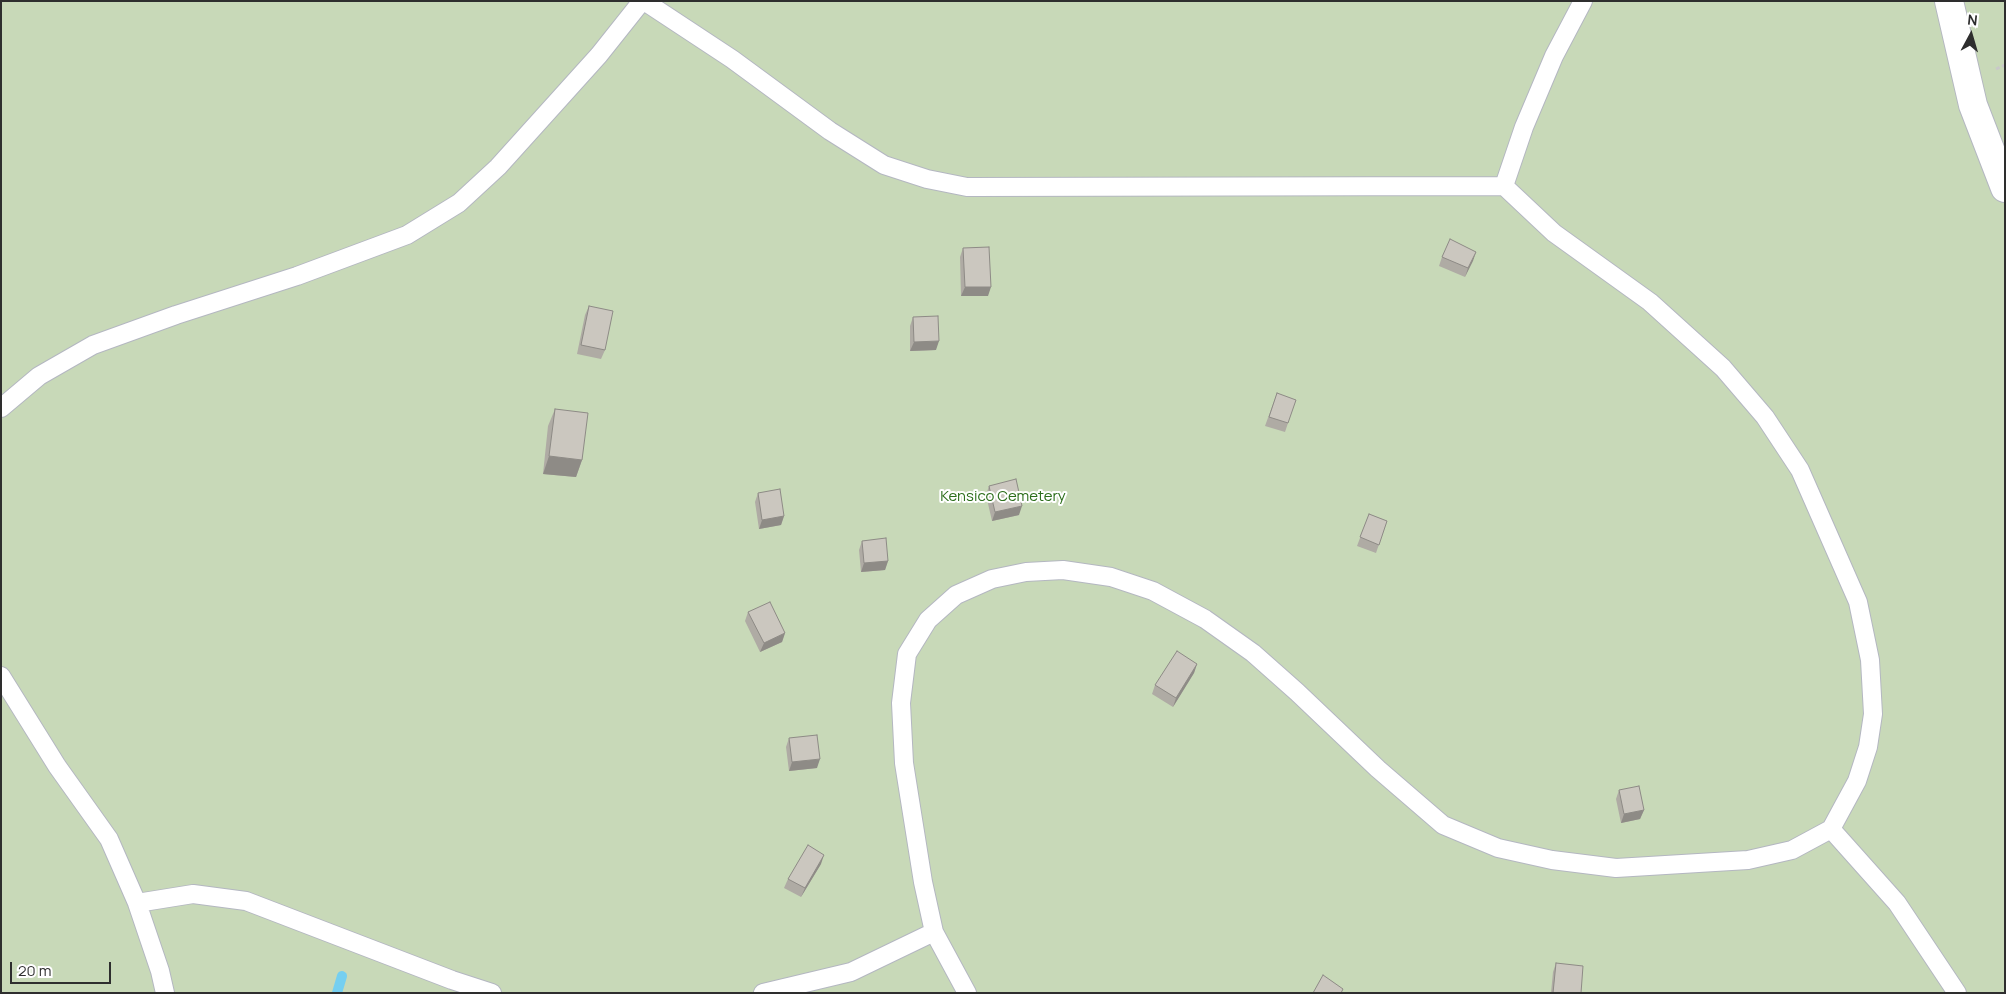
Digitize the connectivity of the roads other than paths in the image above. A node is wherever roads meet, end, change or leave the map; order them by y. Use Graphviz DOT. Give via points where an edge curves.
graph roads {
  1 [pos="643,1"];
  2 [pos="1583,1"];
  3 [pos="1949,1"];
  4 [pos="1504,186"];
  5 [pos="2005,188"];
  6 [pos="1,408"];
  7 [pos="1,676"];
  8 [pos="1831,829"];
  9 [pos="137,903"];
  10 [pos="934,932"];
  11 [pos="165,993"];
  12 [pos="492,993"];
  13 [pos="763,993"];
  14 [pos="967,993"];
  15 [pos="1957,993"];
  1 -- 4 [label="lane" via="876,160 927,179 967,187"];
  1 -- 6 [label="lane" via="498,167 459,203 407,235 93,345 39,376"];
  2 -- 4 [label="lane" via="1546,74"];
  3 -- 5 [label="street" via="1973,105"];
  4 -- 8 [label="lane" via="1554,233 1650,302 1723,368 1765,416 1800,470 1858,602 1870,660 1874,714 1868,747 1857,781"];
  7 -- 9 [label="lane" via="57,766 109,839"];
  8 -- 10 [label="lane" via="1792,850 1748,860 1616,868 1552,860 1498,848 1443,825 1253,653 1205,619 1153,591 1111,577 1063,570 1026,572 992,579 956,595 928,620 907,654 901,703 904,763"];
  8 -- 15 [label="lane" via="1897,903"];
  9 -- 11 [label="lane"];
  9 -- 12 [label="lane" via="193,894 246,901"];
  10 -- 13 [label="lane" via="851,972"];
  10 -- 14 [label="lane"];
}
